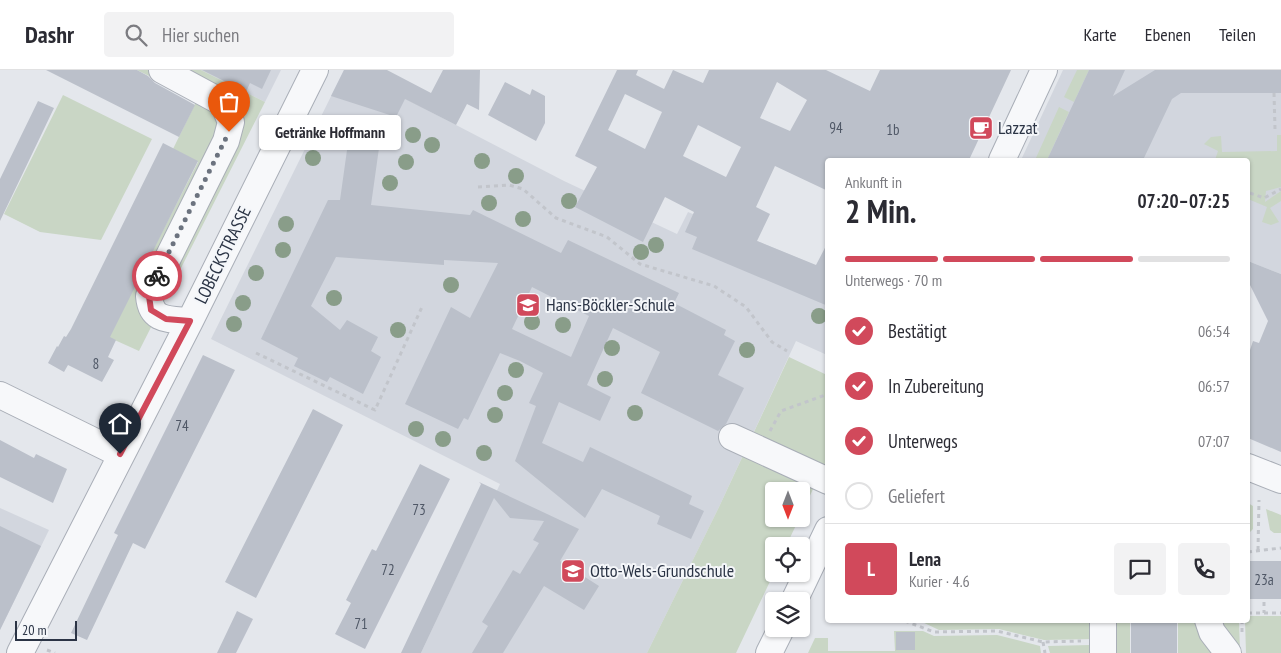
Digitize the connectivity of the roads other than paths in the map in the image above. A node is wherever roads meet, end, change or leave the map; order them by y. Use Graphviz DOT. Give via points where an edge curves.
graph roads {
  1 [pos="162,70"];
  2 [pos="315,70"];
  3 [pos="1044,70"];
  4 [pos="1003,158"];
  5 [pos="190,321"];
  6 [pos="0,395"];
  7 [pos="732,437"];
  8 [pos="120,454"];
  9 [pos="1250,468"];
  10 [pos="825,480"];
  11 [pos="1281,480"];
  12 [pos="825,536"];
  13 [pos="798,592"];
  14 [pos="1207,623"];
  15 [pos="1209,623"];
  16 [pos="776,637"];
  17 [pos="20,653"];
  18 [pos="769,653"];
  19 [pos="1203,653"];
  20 [pos="1228,653"];
  1 -- 5 [label="street" via="223,102 231,122 226,140 149,296 151,310 157,315"];
  2 -- 5 [label="street, LOBECKSTRASSE"];
  3 -- 4 [label="street"];
  5 -- 8 [label="street, LOBECKSTRASSE"];
  6 -- 8 [label="street"];
  7 -- 10 [label="street"];
  8 -- 17 [label="street, LOBECKSTRASSE"];
  9 -- 11 [label="street"];
  12 -- 13 [label="street"];
  14 -- 19 [label="street"];
  15 -- 20 [label="street"];
  16 -- 18 [label="street"];
}
